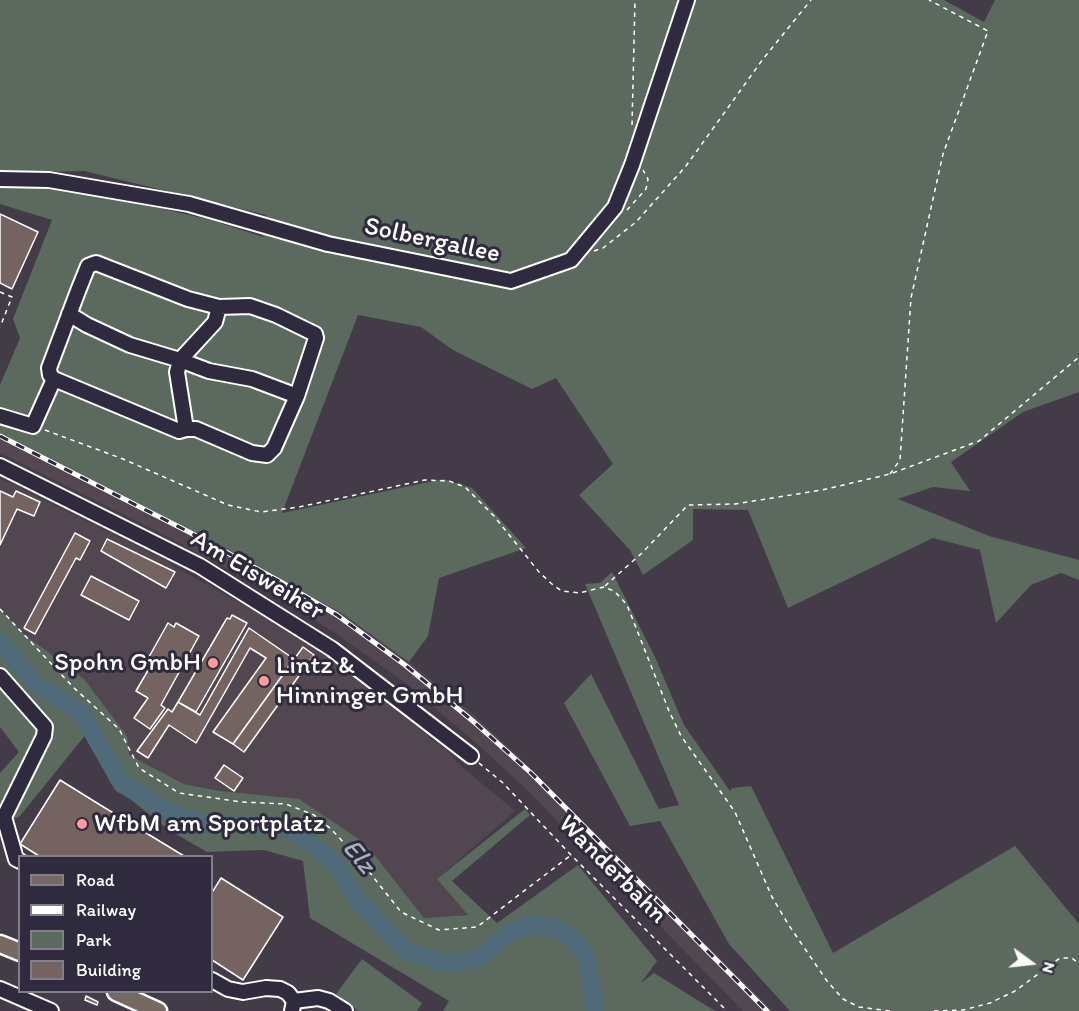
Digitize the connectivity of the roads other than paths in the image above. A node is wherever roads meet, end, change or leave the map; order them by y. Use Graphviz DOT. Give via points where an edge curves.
graph roads {
  1 [pos="687,0"];
  2 [pos="0,179"];
  3 [pos="219,307"];
  4 [pos="69,314"];
  5 [pos="180,360"];
  6 [pos="54,380"];
  7 [pos="297,396"];
  8 [pos="0,416"];
  9 [pos="186,429"];
  10 [pos="0,466"];
  11 [pos="0,676"];
  12 [pos="471,756"];
  13 [pos="18,860"];
  14 [pos="0,944"];
  15 [pos="18,951"];
  16 [pos="213,981"];
  17 [pos="0,989"];
  18 [pos="118,993"];
  19 [pos="293,1006"];
  20 [pos="51,1011"];
  21 [pos="158,1011"];
  22 [pos="345,1011"];
  1 -- 2 [label="street, Solbergallee" via="615,207 571,260 511,281 328,244 189,204 49,180"];
  3 -- 4 [label="street" via="96,263 88,266"];
  3 -- 5 [label="street" via="215,322"];
  3 -- 7 [label="street" via="250,306 315,334"];
  4 -- 5 [label="street" via="130,345"];
  4 -- 6 [label="street" via="49,368"];
  5 -- 7 [label="street" via="209,371 252,379"];
  5 -- 9 [label="street" via="177,372"];
  6 -- 8 [label="street" via="33,426"];
  6 -- 9 [label="street" via="179,431"];
  7 -- 9 [label="street" via="274,448 267,455 252,453 196,429"];
  10 -- 12 [label="street, Am Eisweiher" via="200,566 332,649"];
  11 -- 13 [label="street" via="45,727 4,817"];
  14 -- 15 [label="main road"];
  16 -- 19 [label="street" via="243,992 280,989 288,993"];
  17 -- 20 [label="street"];
  18 -- 21 [label="main road"];
  19 -- 22 [label="street" via="318,998"];
}
